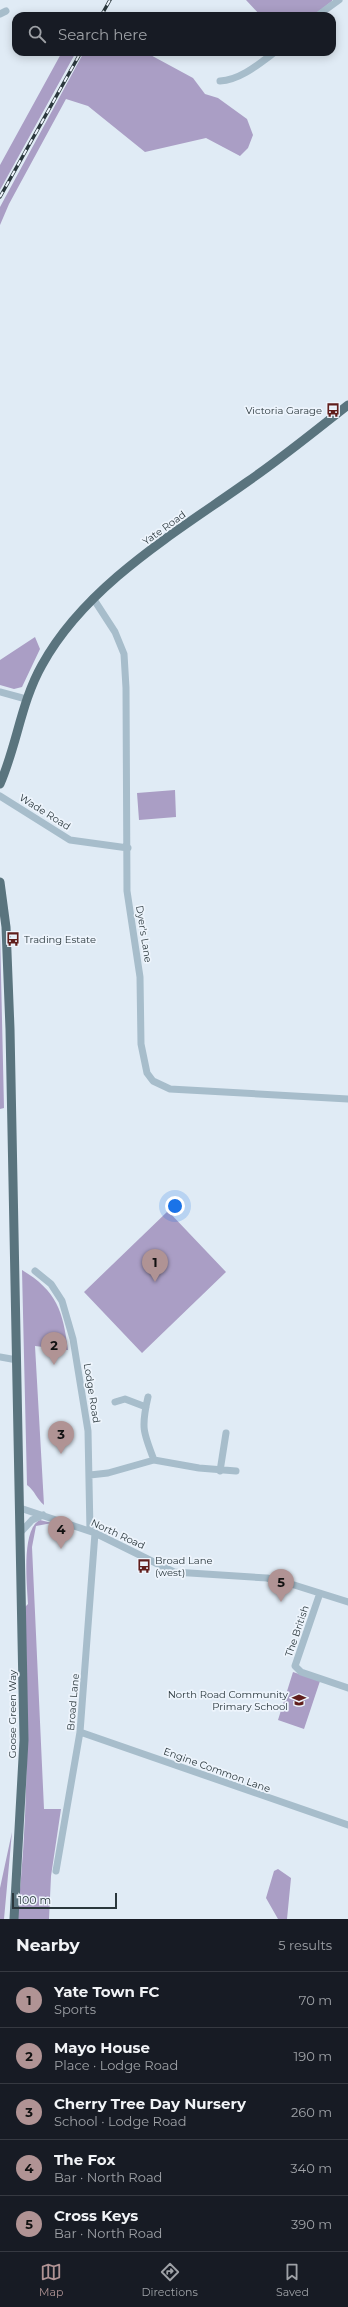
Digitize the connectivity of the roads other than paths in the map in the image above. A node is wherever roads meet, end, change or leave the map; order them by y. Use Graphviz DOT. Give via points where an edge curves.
graph roads {
  1 [pos="339,0"];
  2 [pos="322,12"];
  3 [pos="270,56"];
  4 [pos="220,81"];
  5 [pos="348,405"];
  6 [pos="93,598"];
  7 [pos="0,692"];
  8 [pos="26,699"];
  9 [pos="0,784"];
  10 [pos="0,796"];
  11 [pos="128,848"];
  12 [pos="0,882"];
  13 [pos="1,901"];
  14 [pos="348,1099"];
  15 [pos="35,1271"];
  16 [pos="0,1357"];
  17 [pos="17,1360"];
  18 [pos="148,1397"];
  19 [pos="115,1402"];
  20 [pos="146,1407"];
  21 [pos="226,1433"];
  22 [pos="154,1460"];
  23 [pos="220,1470"];
  24 [pos="236,1471"];
  25 [pos="90,1475"];
  26 [pos="20,1508"];
  27 [pos="43,1515"];
  28 [pos="92,1532"];
  29 [pos="20,1533"];
  30 [pos="320,1593"];
  31 [pos="348,1602"];
  32 [pos="348,1688"];
  33 [pos="80,1732"];
  34 [pos="348,1825"];
  35 [pos="56,1871"];
  36 [pos="14,1919"];
  1 -- 2 [label="street"];
  3 -- 4 [label="street" via="255,67 229,80"];
  5 -- 6 [label="main road, Yate Road" via="254,477 158,545"];
  6 -- 8 [label="main road, Yate Road" via="61,634 42,665"];
  6 -- 11 [label="street, Dyer's Lane" via="115,632 124,654"];
  7 -- 8 [label="street"];
  8 -- 9 [label="main road, Yate Road"];
  10 -- 11 [label="street, Wade Road" via="70,840"];
  11 -- 14 [label="street, Dyer's Lane" via="127,891 140,977 141,1044 147,1073 153,1081 170,1089"];
  12 -- 13 [label="main road, Goose Green Way"];
  13 -- 17 [label="main road, Goose Green Way" via="7,937"];
  15 -- 25 [label="street, Lodge Road" via="51,1284 67,1315 87,1419"];
  16 -- 17 [label="street"];
  17 -- 26 [label="main road, Goose Green Way"];
  18 -- 20 [label="street"];
  19 -- 20 [label="street" via="125,1399"];
  20 -- 22 [label="street" via="142,1421 144,1435"];
  21 -- 23 [label="street"];
  22 -- 23 [label="street"];
  22 -- 25 [label="street" via="108,1473"];
  23 -- 24 [label="street"];
  25 -- 28 [label="street, Lodge Road"];
  26 -- 27 [label="street, North Road"];
  26 -- 29 [label="main road, Goose Green Way"];
  27 -- 28 [label="street, North Road"];
  27 -- 29 [label="street" via="32,1520"];
  28 -- 30 [label="street, North Road" via="174,1572 267,1578"];
  28 -- 33 [label="street, Broad Lane"];
  29 -- 36 [label="main road, Goose Green Way" via="24,1740"];
  30 -- 31 [label="street, North Road"];
  30 -- 32 [label="street, The British" via="295,1666 301,1672"];
  33 -- 34 [label="street, Engine Common Lane"];
  33 -- 35 [label="street, Broad Lane"];
}
